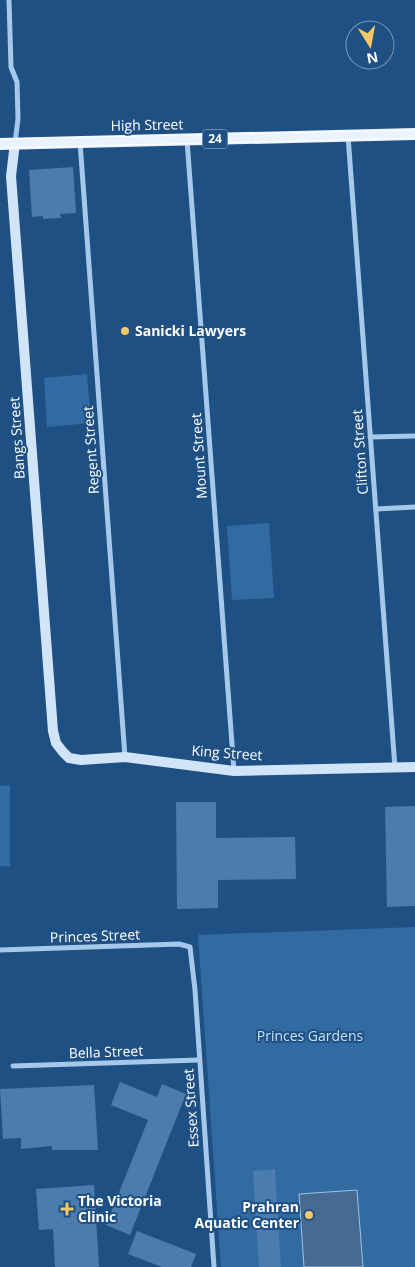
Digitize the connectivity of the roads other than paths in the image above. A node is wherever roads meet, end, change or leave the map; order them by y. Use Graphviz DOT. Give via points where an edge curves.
graph roads {
  1 [pos="9,0"];
  2 [pos="415,134"];
  3 [pos="348,136"];
  4 [pos="187,140"];
  5 [pos="80,142"];
  6 [pos="15,143"];
  7 [pos="0,144"];
  8 [pos="415,436"];
  9 [pos="370,437"];
  10 [pos="415,507"];
  11 [pos="376,509"];
  12 [pos="53,731"];
  13 [pos="126,758"];
  14 [pos="415,767"];
  15 [pos="395,768"];
  16 [pos="234,771"];
  17 [pos="190,947"];
  18 [pos="0,950"];
  19 [pos="199,1060"];
  20 [pos="13,1066"];
  21 [pos="214,1267"];
  1 -- 6 [label="street" via="11,67 17,82"];
  2 -- 3 [label="main road, High Street / 24"];
  3 -- 4 [label="main road, High Street / 24"];
  3 -- 9 [label="street, Clifton Street"];
  4 -- 5 [label="main road, High Street / 24"];
  4 -- 16 [label="street, Mount Street"];
  5 -- 6 [label="main road, High Street / 24"];
  5 -- 13 [label="street, Regent Street"];
  6 -- 7 [label="main road, High Street / 24"];
  6 -- 12 [label="street, Bangs Street" via="11,176"];
  8 -- 9 [label="street"];
  9 -- 11 [label="street, Clifton Street"];
  10 -- 11 [label="street"];
  11 -- 15 [label="street, Clifton Street"];
  12 -- 13 [label="street, King Street" via="56,743 70,758"];
  13 -- 16 [label="street, King Street"];
  14 -- 15 [label="street, King Street"];
  15 -- 16 [label="street, King Street"];
  17 -- 18 [label="street, Princes Street" via="179,944"];
  17 -- 19 [label="street, Essex Street"];
  19 -- 20 [label="street, Bella Street"];
  19 -- 21 [label="street, Essex Street"];
}
